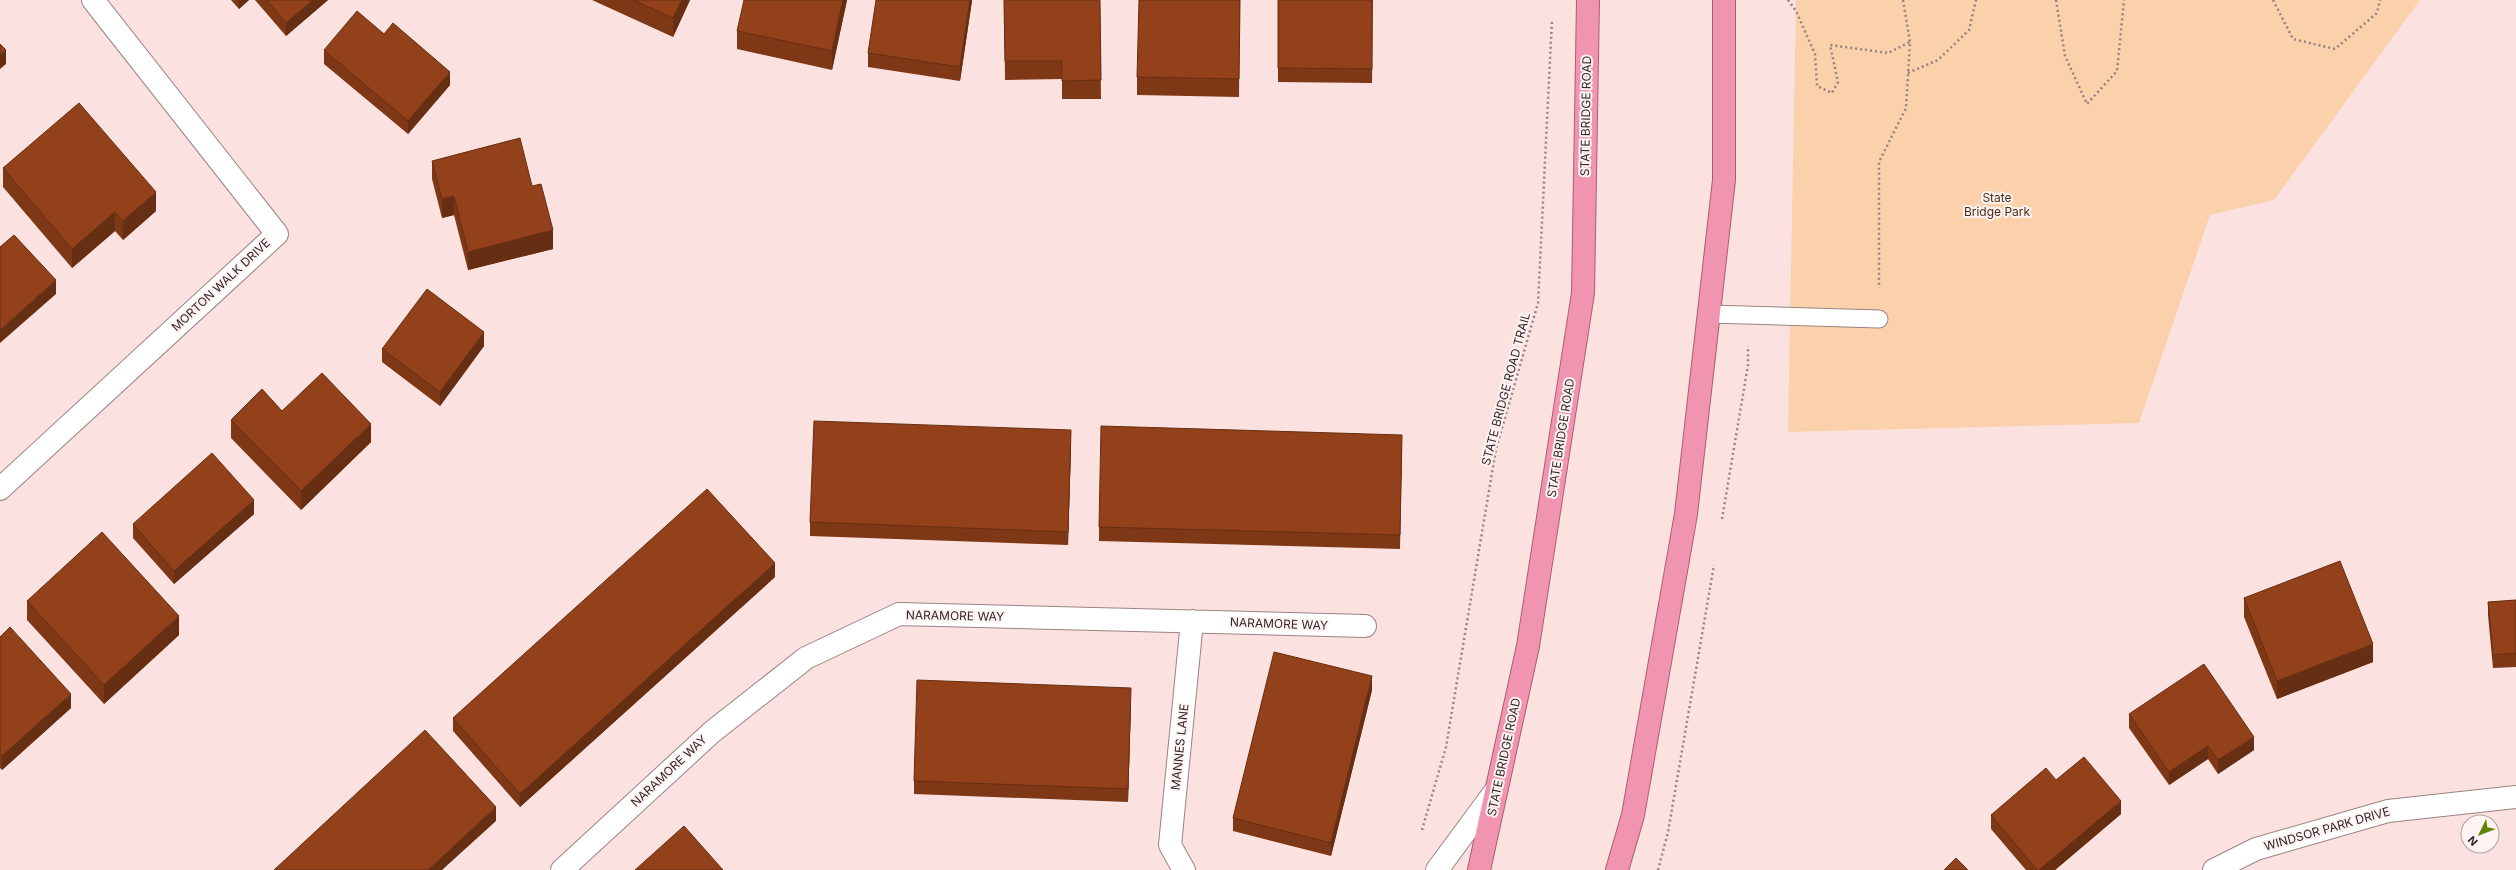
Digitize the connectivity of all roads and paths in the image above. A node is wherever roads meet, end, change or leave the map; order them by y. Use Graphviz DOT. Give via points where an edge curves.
graph roads {
  1 [pos="93,0"];
  2 [pos="1588,0"];
  3 [pos="1724,0"];
  4 [pos="1788,0"];
  5 [pos="1903,0"];
  6 [pos="1976,0"];
  7 [pos="2056,0"];
  8 [pos="2124,0"];
  9 [pos="2273,0"];
  10 [pos="2380,0"];
  11 [pos="1552,16"];
  12 [pos="1910,42"];
  13 [pos="1908,73"];
  14 [pos="1708,314"];
  15 [pos="1879,319"];
  16 [pos="0,490"];
  17 [pos="1192,621"];
  18 [pos="1365,626"];
  19 [pos="1496,790"];
  20 [pos="2516,797"];
  21 [pos="1421,835"];
  22 [pos="562,870"];
  23 [pos="1184,870"];
  24 [pos="1437,870"];
  25 [pos="1479,870"];
  26 [pos="1617,870"];
  27 [pos="2214,870"];
  1 -- 16 [label="street, MORTON WALK DRIVE" via="277,234"];
  2 -- 19 [label="highway, STATE BRIDGE ROAD" via="1583,293 1528,646"];
  3 -- 14 [label="highway" via="1724,180"];
  4 -- 12 [label="path" via="1796,11 1815,54 1816,86 1832,93 1838,82 1830,45 1888,53"];
  5 -- 12 [label="path"];
  6 -- 13 [label="path" via="1969,30 1938,60"];
  7 -- 8 [label="path" via="2065,56 2087,104 2117,71"];
  9 -- 10 [label="path" via="2293,39 2335,49 2378,14"];
  11 -- 21 [label="path, STATE BRIDGE ROAD TRAIL" via="1538,303 1496,449 1446,747"];
  12 -- 13 [label="path"];
  13 -- 15 [label="path" via="1906,108 1879,162"];
  14 -- 15 [label="lane"];
  14 -- 26 [label="highway" via="1686,514 1633,815"];
  17 -- 18 [label="street, NARAMORE WAY"];
  17 -- 22 [label="street, NARAMORE WAY" via="899,614 806,658 712,732"];
  17 -- 23 [label="street, MANNES LANE" via="1170,845"];
  19 -- 24 [label="street"];
  19 -- 25 [label="highway, STATE BRIDGE ROAD"];
  20 -- 27 [label="street, WINDSOR PARK DRIVE" via="2388,811 2256,849"];
}
